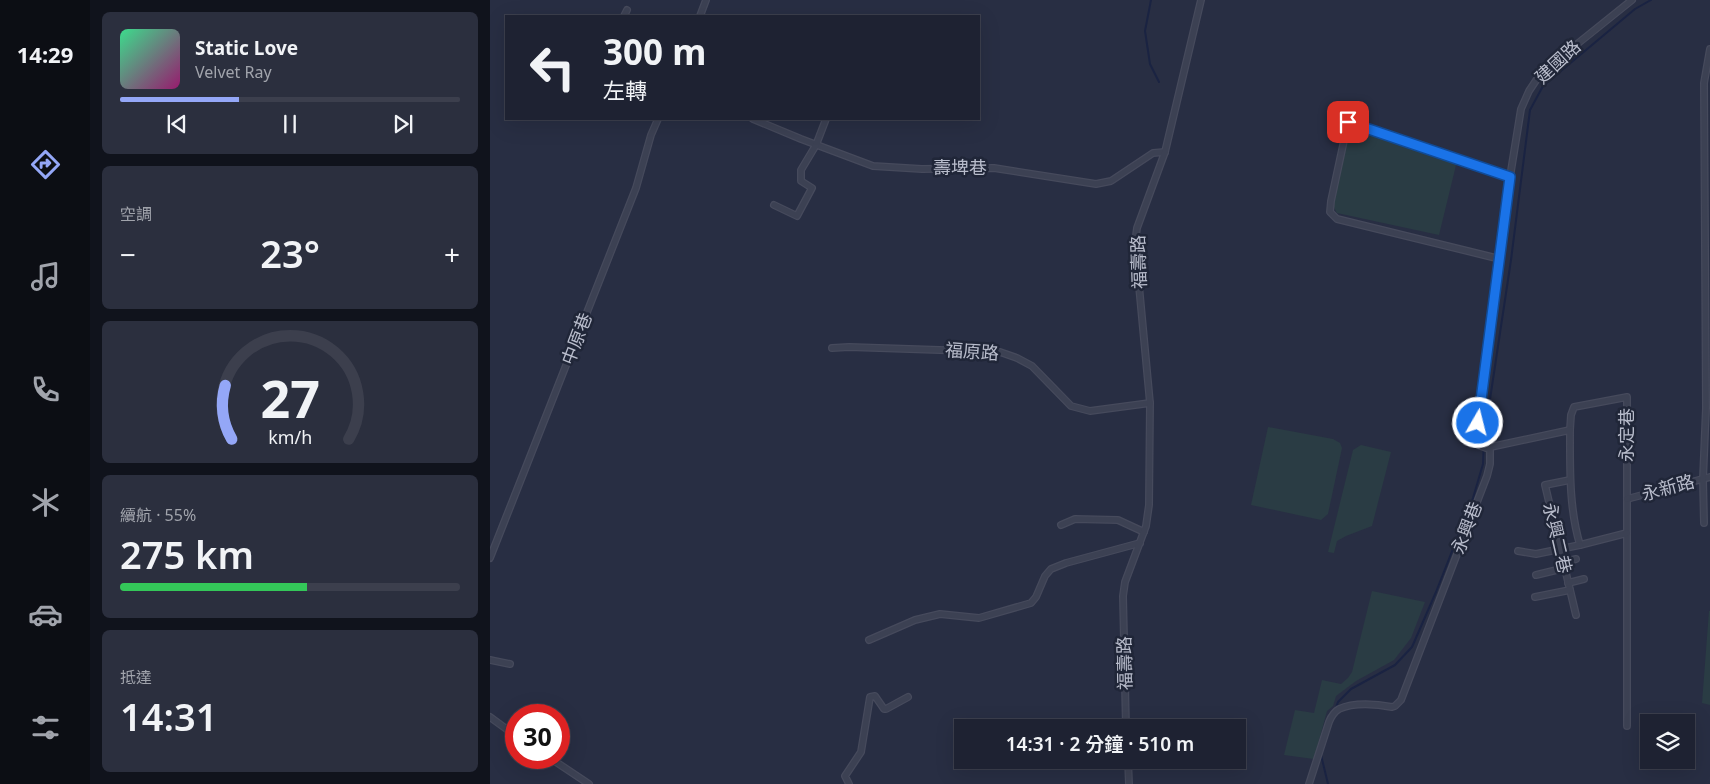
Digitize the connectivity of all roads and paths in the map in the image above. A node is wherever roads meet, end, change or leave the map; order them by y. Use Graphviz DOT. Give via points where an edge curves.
graph roads {
  1 [pos="706,0"];
  2 [pos="1201,0"];
  3 [pos="1632,0"];
  4 [pos="700,15"];
  5 [pos="1710,49"];
  6 [pos="658,120"];
  7 [pos="755,120"];
  8 [pos="826,120"];
  9 [pos="816,145"];
  10 [pos="1165,152"];
  11 [pos="1510,177"];
  12 [pos="774,206"];
  13 [pos="1500,259"];
  14 [pos="832,348"];
  15 [pos="1150,403"];
  16 [pos="1570,430"];
  17 [pos="1486,447"];
  18 [pos="1710,477"];
  19 [pos="1703,479"];
  20 [pos="1570,480"];
  21 [pos="1627,499"];
  22 [pos="1704,523"];
  23 [pos="1061,525"];
  24 [pos="1144,532"];
  25 [pos="1627,533"];
  26 [pos="1140,542"];
  27 [pos="1580,545"];
  28 [pos="1560,550"];
  29 [pos="1518,551"];
  30 [pos="490,558"];
  31 [pos="1576,559"];
  32 [pos="1564,565"];
  33 [pos="1536,575"];
  34 [pos="1584,579"];
  35 [pos="1568,583"];
  36 [pos="1570,590"];
  37 [pos="1535,598"];
  38 [pos="1576,615"];
  39 [pos="869,640"];
  40 [pos="490,660"];
  41 [pos="510,664"];
  42 [pos="908,696"];
  43 [pos="490,717"];
  44 [pos="1126,719"];
  45 [pos="1627,726"];
  46 [pos="505,728"];
  47 [pos="566,769"];
  48 [pos="1128,769"];
  49 [pos="589,784"];
  50 [pos="849,784"];
  51 [pos="1128,784"];
  52 [pos="1309,784"];
  1 -- 4 [label="street"];
  2 -- 10 [label="street, 福壽路"];
  3 -- 11 [label="street, 建國路" via="1541,73 1521,109"];
  5 -- 19 [label="street" via="1704,83 1706,408"];
  6 -- 30 [label="street, 中原巷" via="632,198"];
  7 -- 9 [label="street, 壽埤巷"];
  8 -- 9 [label="street"];
  9 -- 10 [label="street, 壽埤巷" via="874,166 994,168 1096,184 1114,180 1153,153"];
  9 -- 12 [label="street" via="801,170 801,181 812,188 797,216"];
  10 -- 15 [label="street, 福壽路" via="1137,228 1135,243"];
  11 -- 13 [label="street, 建國路"];
  11 -- 13 [label="street" via="1348,122 1330,212 1337,219"];
  13 -- 17 [label="street, 建國路" via="1475,441"];
  14 -- 15 [label="street, 福原路" via="1000,352 1032,366 1071,406 1090,411"];
  15 -- 24 [label="street, 福壽路" via="1149,505"];
  16 -- 17 [label="street"];
  16 -- 20 [label="street"];
  16 -- 21 [label="street, 永定巷" via="1574,407 1627,397"];
  17 -- 52 [label="street, 永興巷" via="1490,464 1482,489 1401,700 1395,706 1355,705 1339,709 1329,722"];
  18 -- 19 [label="street, 永新路"];
  19 -- 21 [label="street, 永新路"];
  19 -- 22 [label="street"];
  20 -- 27 [label="street" via="1574,524"];
  20 -- 28 [label="street, 永興二巷" via="1545,486"];
  21 -- 25 [label="street, 永定巷"];
  23 -- 24 [label="street" via="1075,519 1118,520"];
  24 -- 26 [label="street, 福壽路"];
  25 -- 27 [label="street"];
  25 -- 45 [label="street, 永定巷"];
  26 -- 39 [label="street" via="1050,569 1031,603 979,618 940,614 915,620"];
  26 -- 44 [label="street, 福壽路" via="1124,582"];
  27 -- 28 [label="street"];
  28 -- 29 [label="street" via="1536,554"];
  28 -- 32 [label="street, 永興二巷"];
  31 -- 32 [label="street"];
  32 -- 33 [label="street"];
  32 -- 35 [label="street, 永興二巷"];
  34 -- 35 [label="street"];
  35 -- 36 [label="street, 永興二巷"];
  36 -- 37 [label="street"];
  36 -- 38 [label="street, 永興二巷"];
  40 -- 41 [label="street"];
  42 -- 50 [label="street" via="886,709 875,696 870,697 861,752 845,776"];
  43 -- 46 [label="street"];
  47 -- 49 [label="street"];
  48 -- 51 [label="street"];
}
